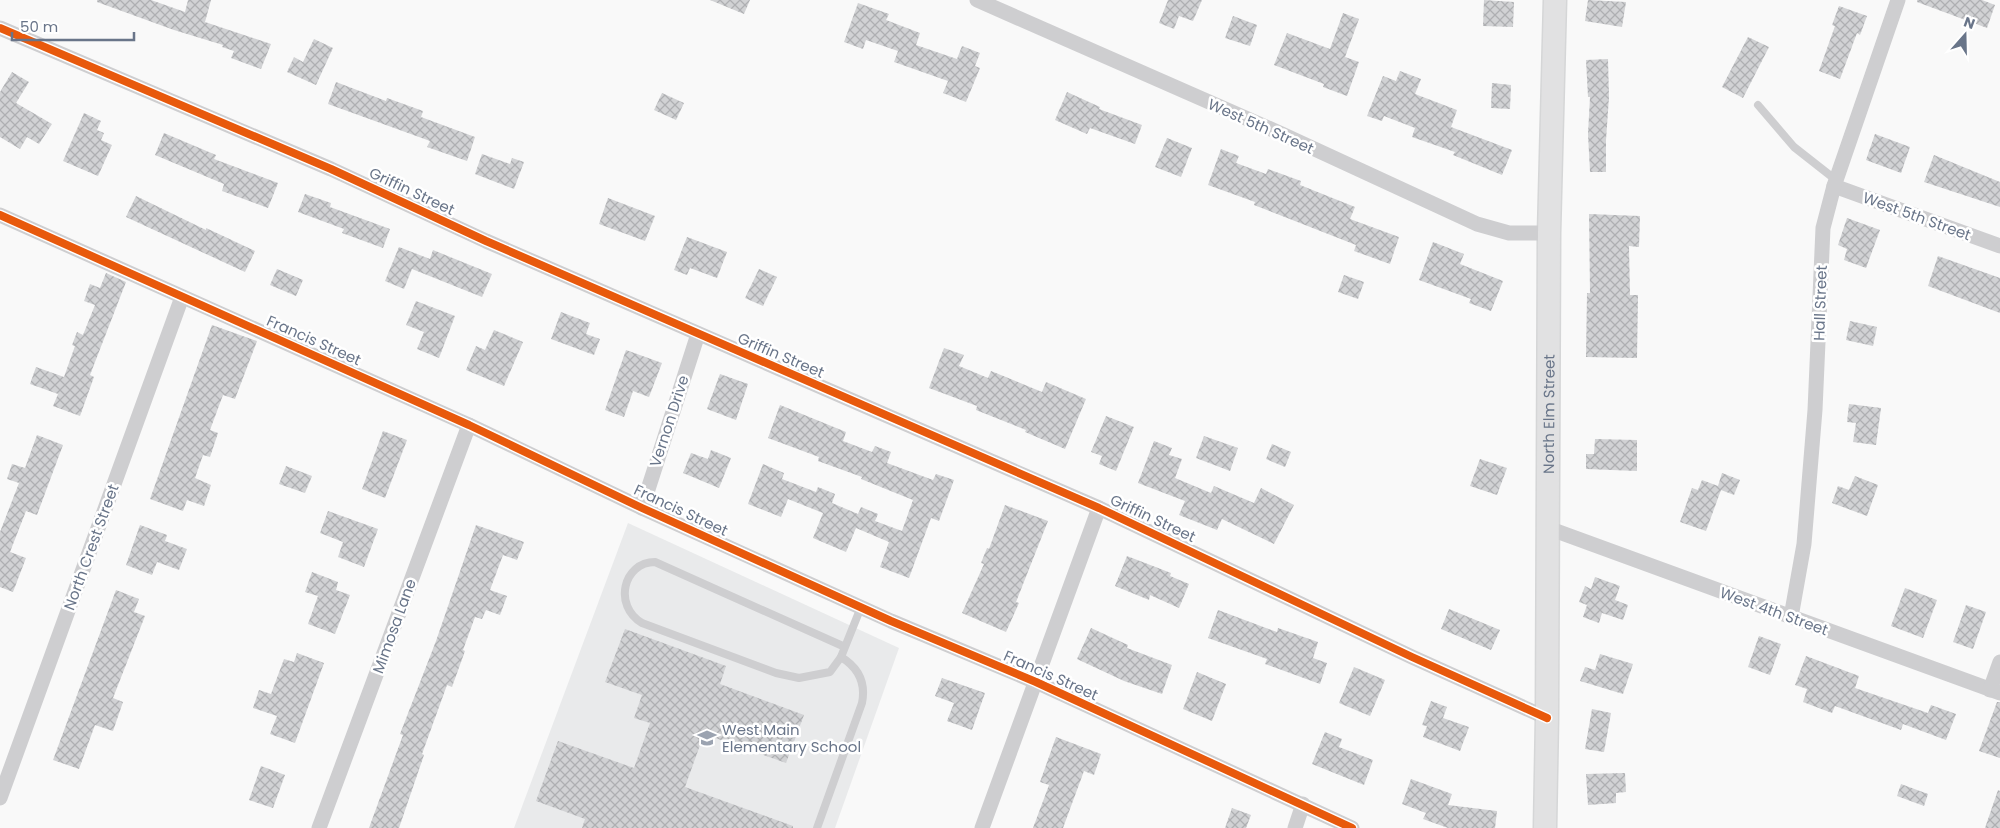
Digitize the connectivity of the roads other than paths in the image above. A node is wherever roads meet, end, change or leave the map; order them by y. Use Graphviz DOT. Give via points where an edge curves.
graph roads {
  1 [pos="977,0"];
  2 [pos="1555,0"];
  3 [pos="1898,0"];
  4 [pos="0,28"];
  5 [pos="1758,105"];
  6 [pos="1835,183"];
  7 [pos="0,215"];
  8 [pos="1549,233"];
  9 [pos="2000,246"];
  10 [pos="182,297"];
  11 [pos="698,334"];
  12 [pos="468,425"];
  13 [pos="642,508"];
  14 [pos="1099,508"];
  15 [pos="1548,528"];
  16 [pos="861,607"];
  17 [pos="1791,617"];
  18 [pos="845,647"];
  19 [pos="841,657"];
  20 [pos="2000,662"];
  21 [pos="1036,682"];
  22 [pos="1995,692"];
  23 [pos="1547,718"];
  24 [pos="0,798"];
  25 [pos="1304,804"];
  26 [pos="319,828"];
  27 [pos="817,828"];
  28 [pos="982,828"];
  29 [pos="1295,828"];
  30 [pos="1352,828"];
  31 [pos="1545,828"];
  1 -- 8 [label="street, West 5th Street" via="1477,224 1509,233"];
  2 -- 8 [label="street, North Elm Street"];
  3 -- 6 [label="street, Hall Street"];
  4 -- 11 [label="street, Griffin Street" via="331,169"];
  5 -- 6 [label="lane" via="1794,147"];
  6 -- 9 [label="street, West 5th Street"];
  6 -- 17 [label="street, Hall Street" via="1823,228 1804,544"];
  7 -- 10 [label="street, Francis Street"];
  8 -- 15 [label="street, North Elm Street"];
  10 -- 12 [label="street, Francis Street"];
  10 -- 24 [label="street, North Crest Street"];
  11 -- 13 [label="street, Vernon Drive"];
  11 -- 14 [label="street, Griffin Street"];
  12 -- 13 [label="street, Francis Street"];
  12 -- 26 [label="street, Mimosa Lane"];
  13 -- 16 [label="street, Francis Street"];
  14 -- 21 [label="street"];
  14 -- 23 [label="street, Griffin Street"];
  15 -- 17 [label="street, West 4th Street"];
  15 -- 23 [label="street, North Elm Street"];
  16 -- 18 [label="lane"];
  16 -- 21 [label="street, Francis Street"];
  17 -- 22 [label="street, West 4th Street"];
  18 -- 19 [label="lane"];
  18 -- 19 [label="lane" via="655,562 635,568 626,588 629,613 642,623 776,673 812,677 830,672"];
  19 -- 27 [label="lane" via="858,671 864,693"];
  20 -- 22 [label="street"];
  21 -- 25 [label="street, Francis Street"];
  21 -- 28 [label="street"];
  23 -- 31 [label="street, North Elm Street"];
  25 -- 29 [label="street"];
  25 -- 30 [label="street, Francis Street"];
}
